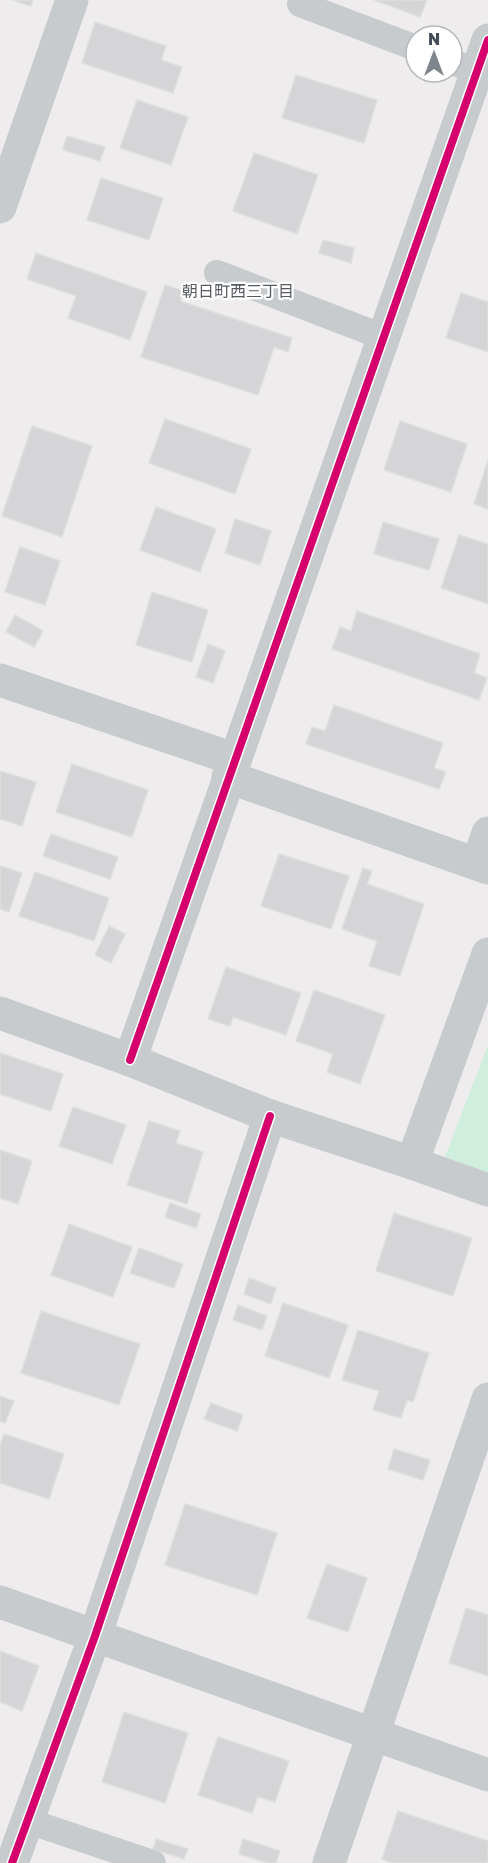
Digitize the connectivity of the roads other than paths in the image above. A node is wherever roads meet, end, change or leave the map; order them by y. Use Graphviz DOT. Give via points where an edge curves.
graph roads {
  1 [pos="72,0"];
  2 [pos="300,4"];
  3 [pos="488,40"];
  4 [pos="404,43"];
  5 [pos="464,67"];
  6 [pos="459,84"];
  7 [pos="0,207"];
  8 [pos="217,273"];
  9 [pos="383,337"];
  10 [pos="0,680"];
  11 [pos="231,768"];
  12 [pos="488,833"];
  13 [pos="483,866"];
  14 [pos="488,954"];
  15 [pos="0,1013"];
  16 [pos="130,1060"];
  17 [pos="270,1116"];
  18 [pos="412,1163"];
  19 [pos="488,1190"];
  20 [pos="488,1398"];
  21 [pos="0,1602"];
  22 [pos="95,1636"];
  23 [pos="374,1735"];
  24 [pos="488,1775"];
  25 [pos="28,1821"];
  26 [pos="12,1863"];
  27 [pos="153,1863"];
  28 [pos="329,1863"];
  1 -- 7 [label="street"];
  2 -- 4 [label="lane"];
  3 -- 5 [label="street"];
  6 -- 9 [label="street"];
  8 -- 9 [label="lane"];
  9 -- 11 [label="street"];
  10 -- 11 [label="street"];
  11 -- 13 [label="street"];
  11 -- 16 [label="street"];
  12 -- 13 [label="street"];
  14 -- 18 [label="street"];
  15 -- 16 [label="street"];
  16 -- 17 [label="street"];
  17 -- 18 [label="street"];
  17 -- 22 [label="street"];
  18 -- 19 [label="street"];
  20 -- 23 [label="street"];
  21 -- 22 [label="street"];
  22 -- 23 [label="street"];
  22 -- 25 [label="street"];
  23 -- 24 [label="street"];
  23 -- 28 [label="street"];
  25 -- 26 [label="street"];
  25 -- 27 [label="lane"];
}
